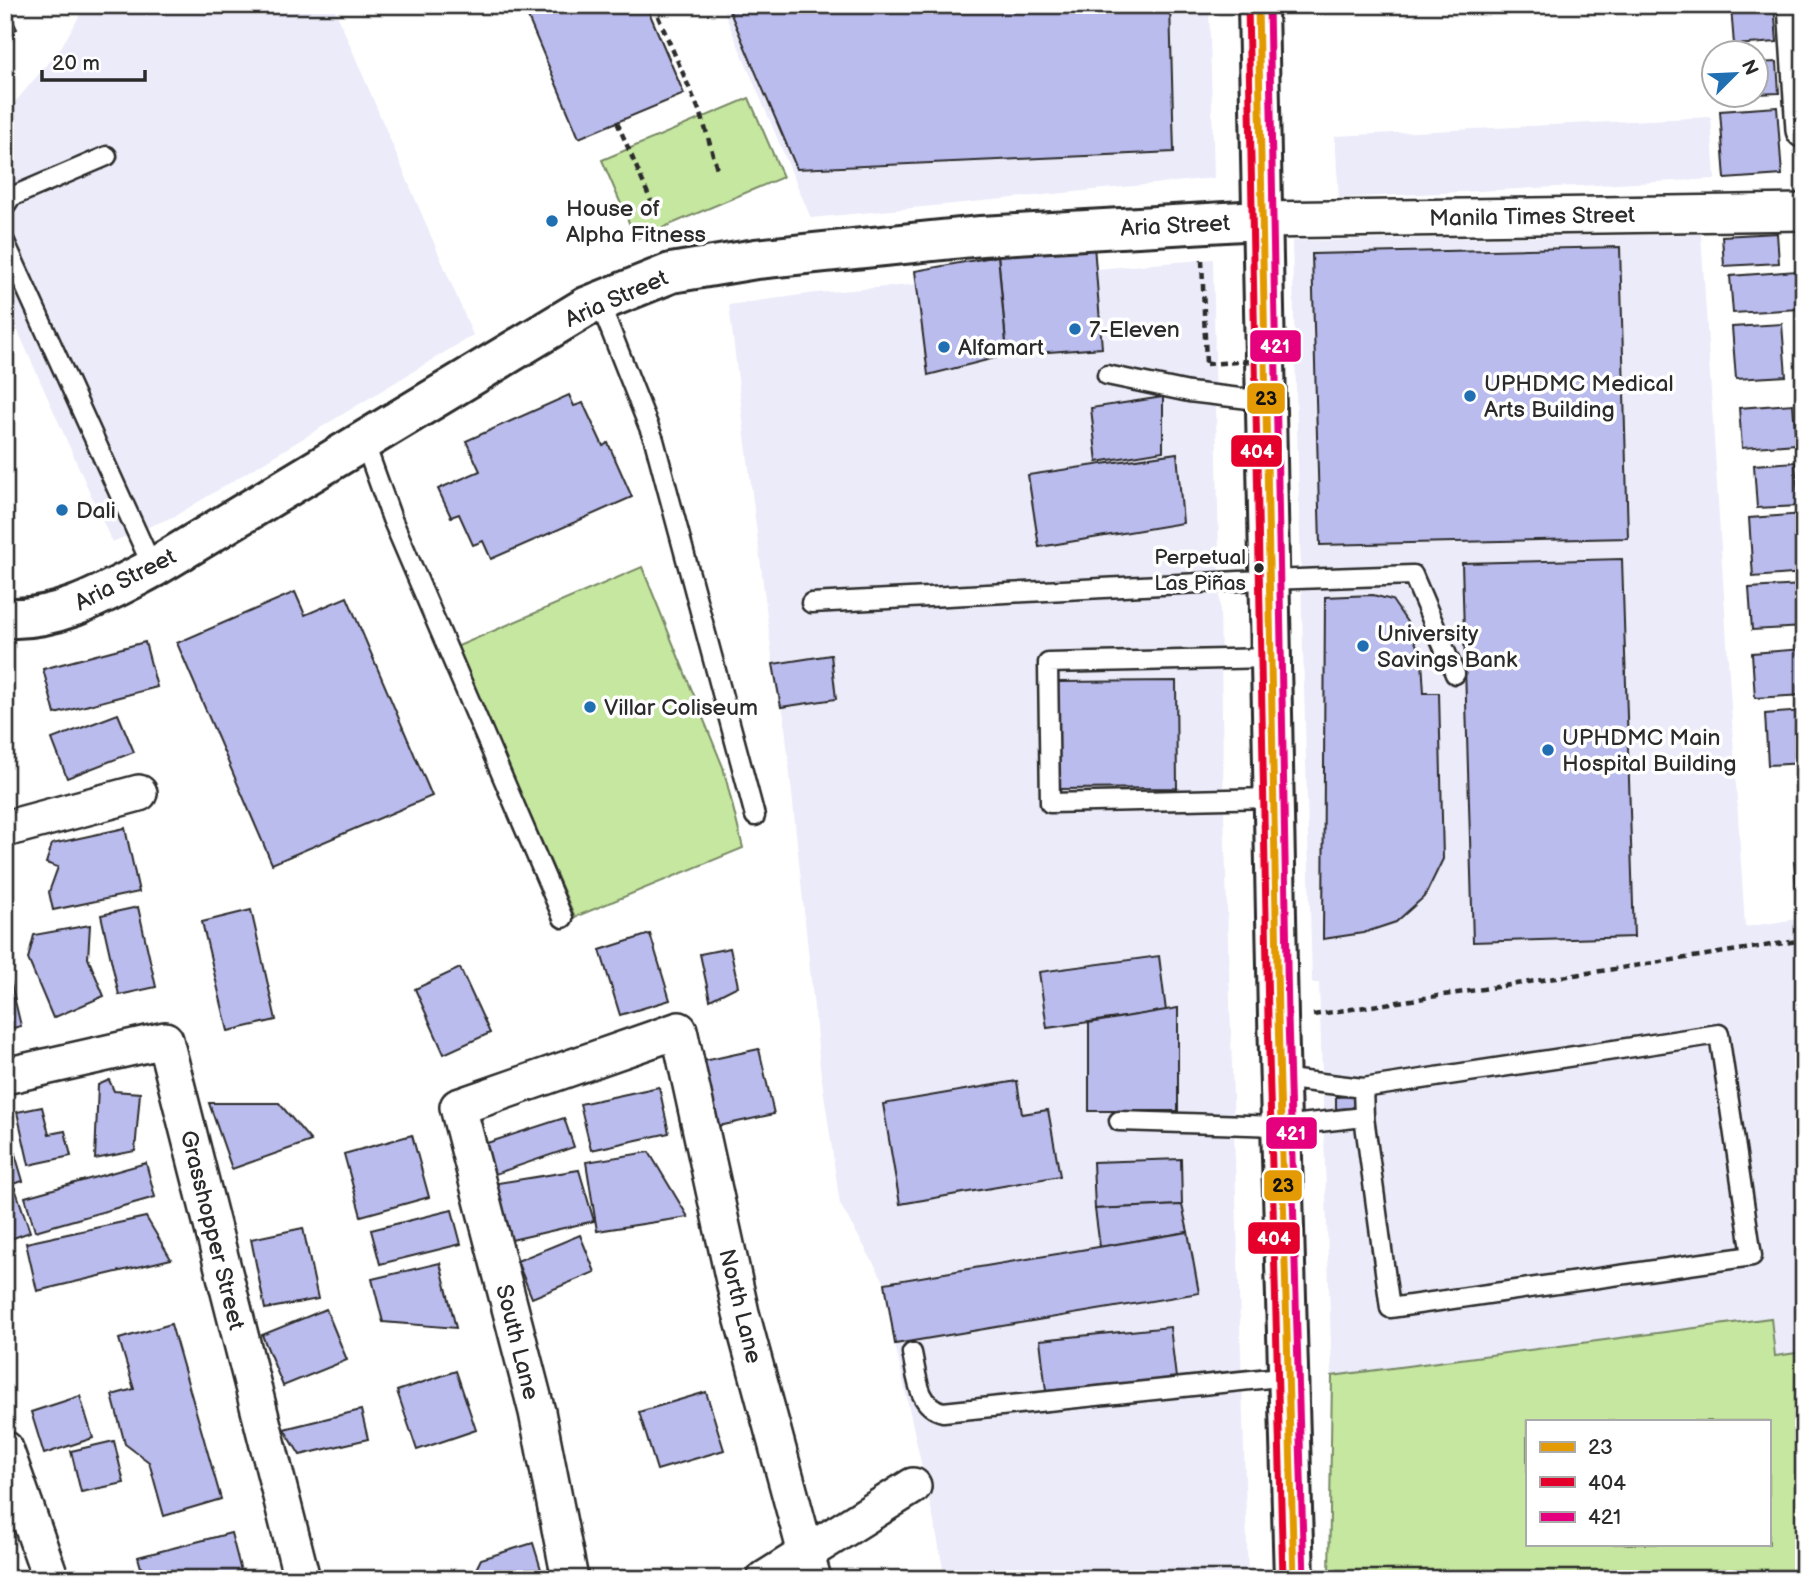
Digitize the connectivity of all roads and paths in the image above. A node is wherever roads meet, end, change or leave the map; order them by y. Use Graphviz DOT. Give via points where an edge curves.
graph roads {
  1 [pos="653,5"];
  2 [pos="1258,5"];
  3 [pos="1796,5"];
  4 [pos="617,122"];
  5 [pos="1804,130"];
  6 [pos="107,156"];
  7 [pos="718,172"];
  8 [pos="651,201"];
  9 [pos="5,206"];
  10 [pos="1804,212"];
  11 [pos="1260,220"];
  12 [pos="5,242"];
  13 [pos="1203,292"];
  14 [pos="599,301"];
  15 [pos="1300,358"];
  16 [pos="1107,375"];
  17 [pos="1266,401"];
  18 [pos="363,440"];
  19 [pos="153,568"];
  20 [pos="1270,580"];
  21 [pos="811,603"];
  22 [pos="5,618"];
  23 [pos="1271,658"];
  24 [pos="1455,674"];
  25 [pos="139,793"];
  26 [pos="1273,798"];
  27 [pos="755,816"];
  28 [pos="5,829"];
  29 [pos="563,918"];
  30 [pos="1804,940"];
  31 [pos="1278,1017"];
  32 [pos="679,1030"];
  33 [pos="5,1076"];
  34 [pos="1279,1078"];
  35 [pos="1363,1088"];
  36 [pos="1364,1117"];
  37 [pos="1119,1121"];
  38 [pos="1282,1126"];
  39 [pos="912,1353"];
  40 [pos="1289,1376"];
  41 [pos="5,1448"];
  42 [pos="913,1486"];
  43 [pos="810,1565"];
  44 [pos="51,1579"];
  45 [pos="302,1579"];
  46 [pos="570,1579"];
  47 [pos="765,1579"];
  48 [pos="1294,1579"];
  1 -- 7 [label="path" via="702,117"];
  2 -- 11 [label="main road"];
  3 -- 5 [label="street"];
  4 -- 8 [label="path"];
  6 -- 9 [label="lane" via="11,197"];
  10 -- 11 [label="street, Manila Times Street"];
  11 -- 14 [label="main road, Aria Street" via="982,236 756,259 671,272"];
  11 -- 17 [label="main road"];
  12 -- 19 [label="lane"];
  13 -- 15 [label="path, bridge" via="1206,364"];
  14 -- 18 [label="main road, Aria Street"];
  14 -- 27 [label="lane" via="654,440"];
  16 -- 17 [label="lane" via="1189,392"];
  17 -- 20 [label="main road"];
  18 -- 19 [label="main road, Aria Street"];
  18 -- 29 [label="lane" via="392,519"];
  19 -- 22 [label="main road, Aria Street" via="77,607"];
  20 -- 21 [label="lane"];
  20 -- 23 [label="main road"];
  20 -- 24 [label="lane" via="1413,575"];
  23 -- 26 [label="main road"];
  23 -- 26 [label="lane" via="1048,663 1049,761 1050,803"];
  25 -- 28 [label="street"];
  26 -- 31 [label="main road"];
  30 -- 31 [label="path"];
  31 -- 34 [label="main road"];
  32 -- 43 [label="street, North Lane" via="741,1313"];
  32 -- 46 [label="street, South Lane" via="458,1107 537,1412"];
  33 -- 45 [label="street, Grasshopper Street" via="165,1040"];
  34 -- 35 [label="lane"];
  34 -- 38 [label="main road"];
  35 -- 36 [label="lane"];
  35 -- 36 [label="lane" via="1719,1034 1752,1256 1390,1308"];
  36 -- 38 [label="lane"];
  37 -- 38 [label="lane"];
  38 -- 40 [label="main road"];
  39 -- 40 [label="lane" via="922,1396 943,1412"];
  40 -- 48 [label="main road"];
  41 -- 44 [label="street"];
  42 -- 43 [label="street"];
  43 -- 47 [label="street"];
}
